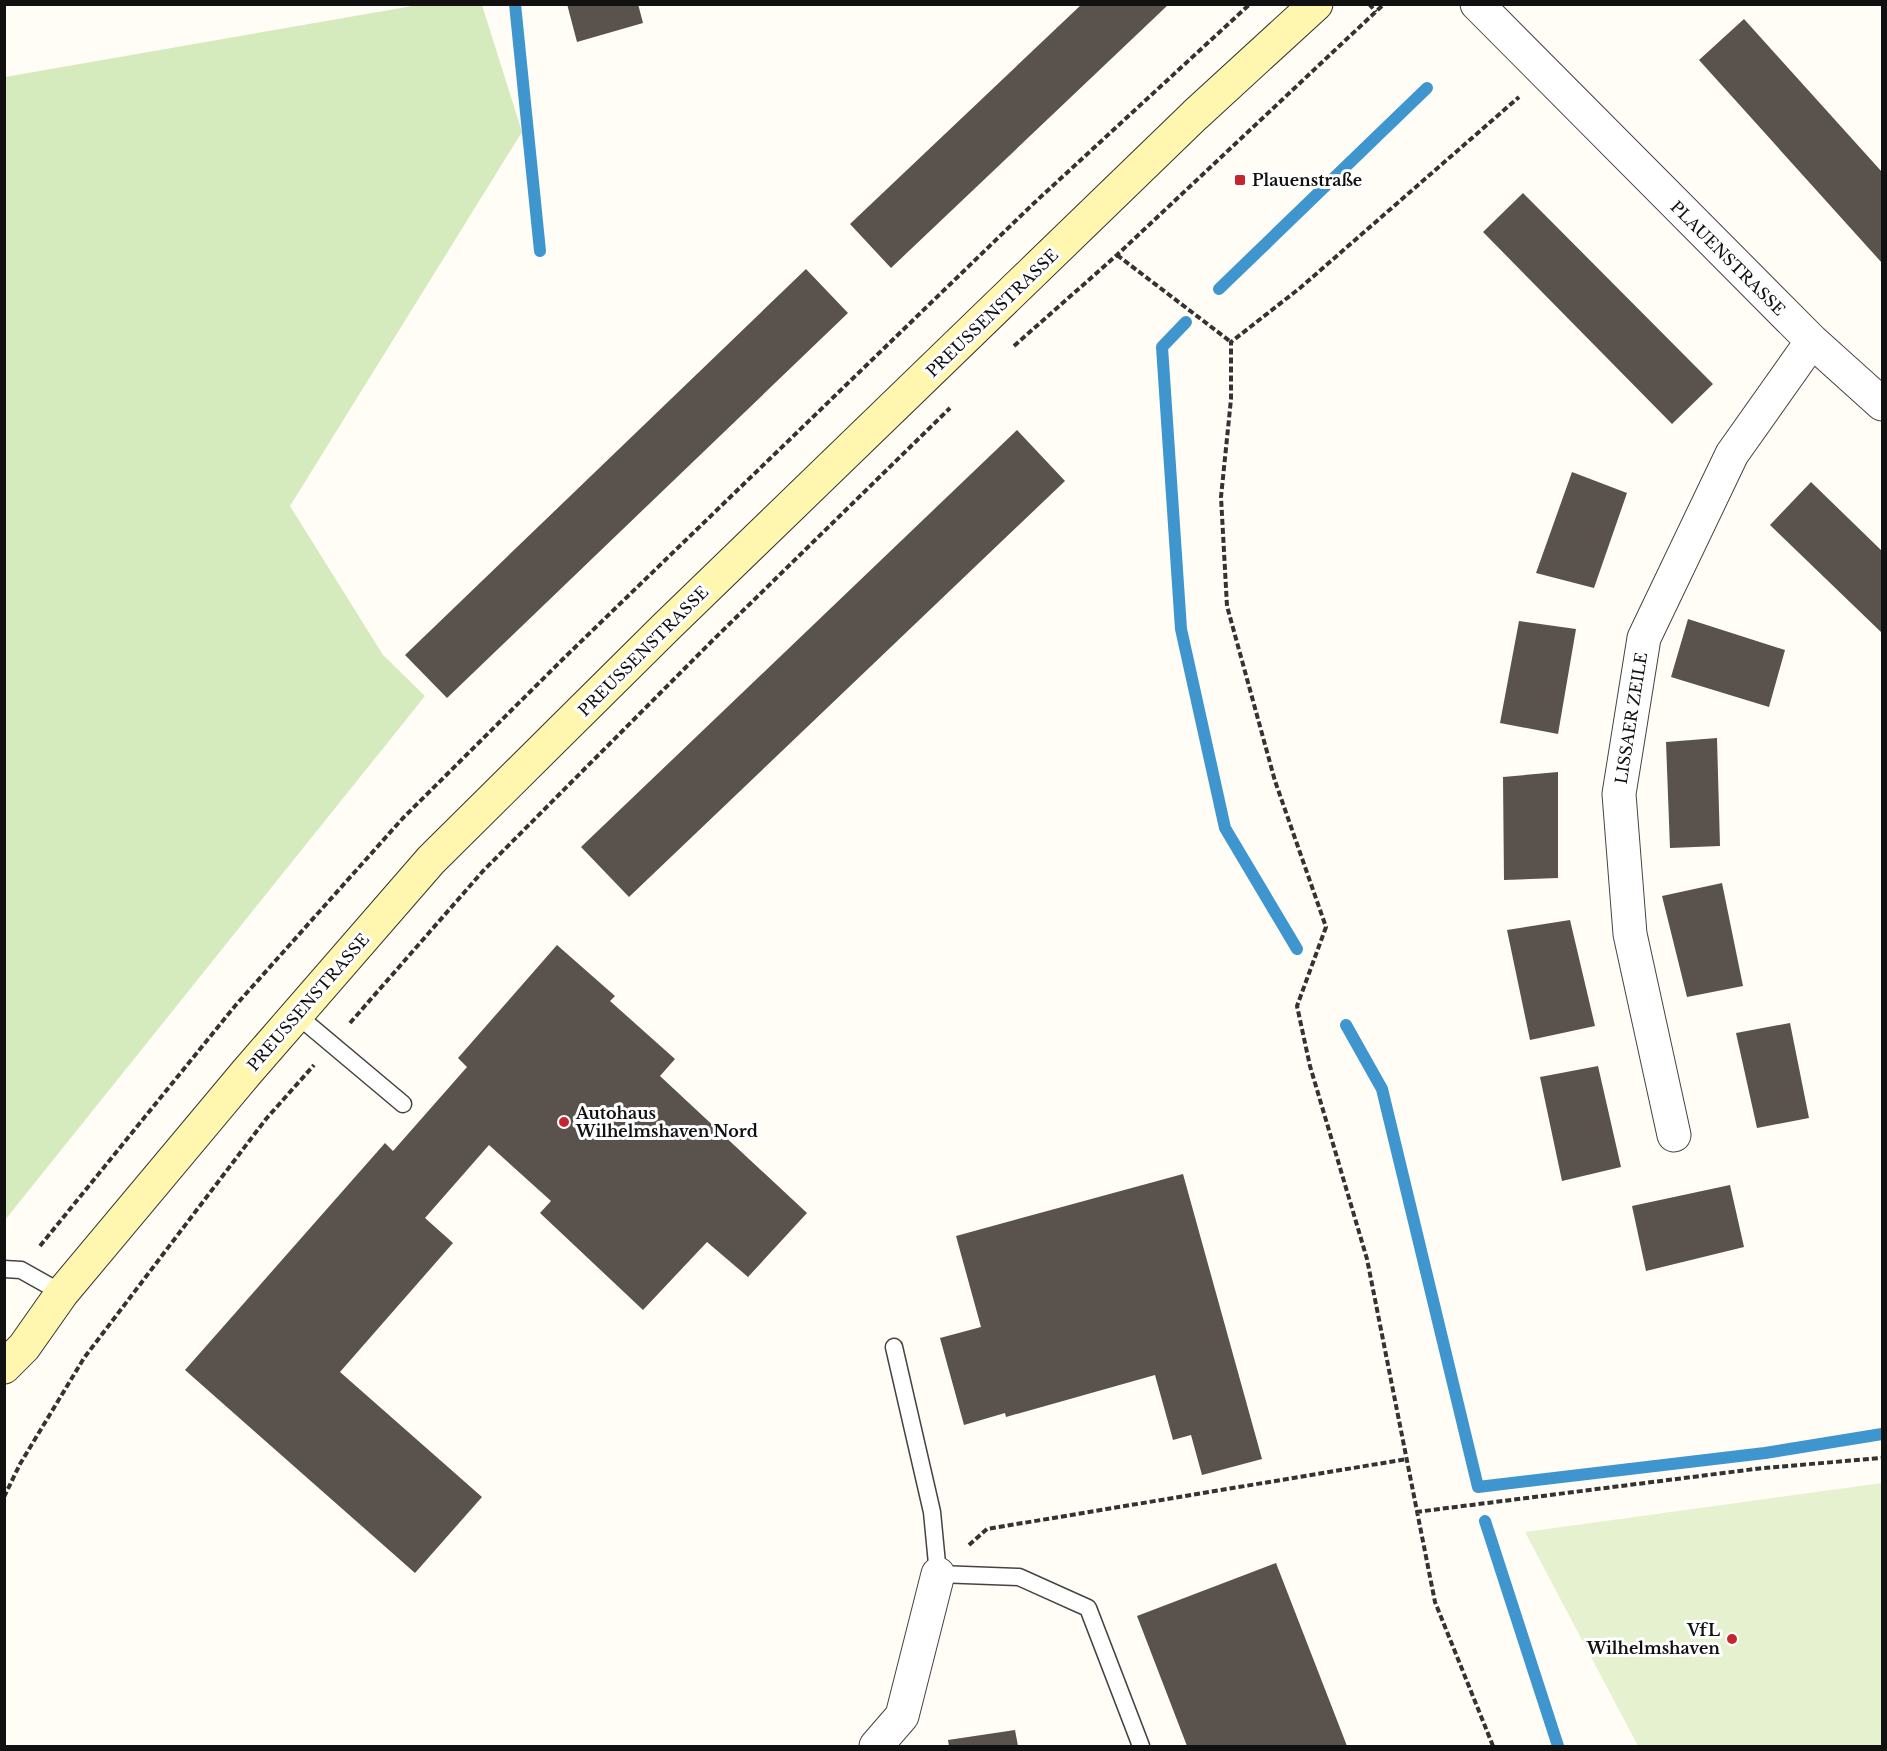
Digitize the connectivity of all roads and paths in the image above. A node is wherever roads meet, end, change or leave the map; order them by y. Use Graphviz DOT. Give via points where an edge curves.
graph roads {
  1 [pos="1316,4"];
  2 [pos="1369,4"];
  3 [pos="1384,4"];
  4 [pos="1477,4"];
  5 [pos="1376,12"];
  6 [pos="1544,75"];
  7 [pos="1117,255"];
  8 [pos="1812,341"];
  9 [pos="1231,342"];
  10 [pos="1010,349"];
  11 [pos="1882,404"];
  12 [pos="951,408"];
  13 [pos="297,1015"];
  14 [pos="332,1044"];
  15 [pos="403,1104"];
  16 [pos="1674,1135"];
  17 [pos="4,1269"];
  18 [pos="62,1293"];
  19 [pos="894,1347"];
  20 [pos="14,1358"];
  21 [pos="4,1393"];
  22 [pos="1882,1458"];
  23 [pos="1407,1459"];
  24 [pos="4,1497"];
  25 [pos="1416,1512"];
  26 [pos="938,1574"];
  27 [pos="876,1746"];
  28 [pos="1141,1746"];
  29 [pos="1493,1746"];
  1 -- 13 [label="main road, PREUSSENSTRASSE" via="1195,115 640,652 431,860"];
  2 -- 5 [label="path"];
  3 -- 5 [label="path"];
  4 -- 6 [label="street, PLAUENSTRASSE"];
  5 -- 7 [label="path"];
  6 -- 8 [label="street, PLAUENSTRASSE"];
  6 -- 9 [label="path" via="1300,288"];
  7 -- 9 [label="path"];
  7 -- 10 [label="path"];
  8 -- 11 [label="street, PLAUENSTRASSE"];
  8 -- 16 [label="street, LISSAER ZEILE" via="1732,454 1644,638 1619,794 1630,934"];
  9 -- 23 [label="path" via="1231,399 1221,497 1227,606 1275,781 1326,927 1297,1006 1310,1066 1367,1259"];
  12 -- 14 [label="path" via="483,871"];
  13 -- 14 [label="lane"];
  13 -- 18 [label="main road, PREUSSENSTRASSE"];
  14 -- 15 [label="lane"];
  14 -- 24 [label="path" via="266,1119 84,1358"];
  17 -- 18 [label="lane" via="21,1270"];
  18 -- 20 [label="main road, PREUSSENSTRASSE"];
  19 -- 26 [label="lane" via="932,1512"];
  20 -- 21 [label="main road, PREUSSENSTRASSE"];
  22 -- 25 [label="path" via="1763,1468"];
  23 -- 25 [label="path"];
  23 -- 26 [label="path" via="987,1529"];
  25 -- 29 [label="path" via="1435,1602"];
  26 -- 27 [label="street" via="902,1716"];
  26 -- 28 [label="lane" via="1019,1577 1088,1608"];
}
